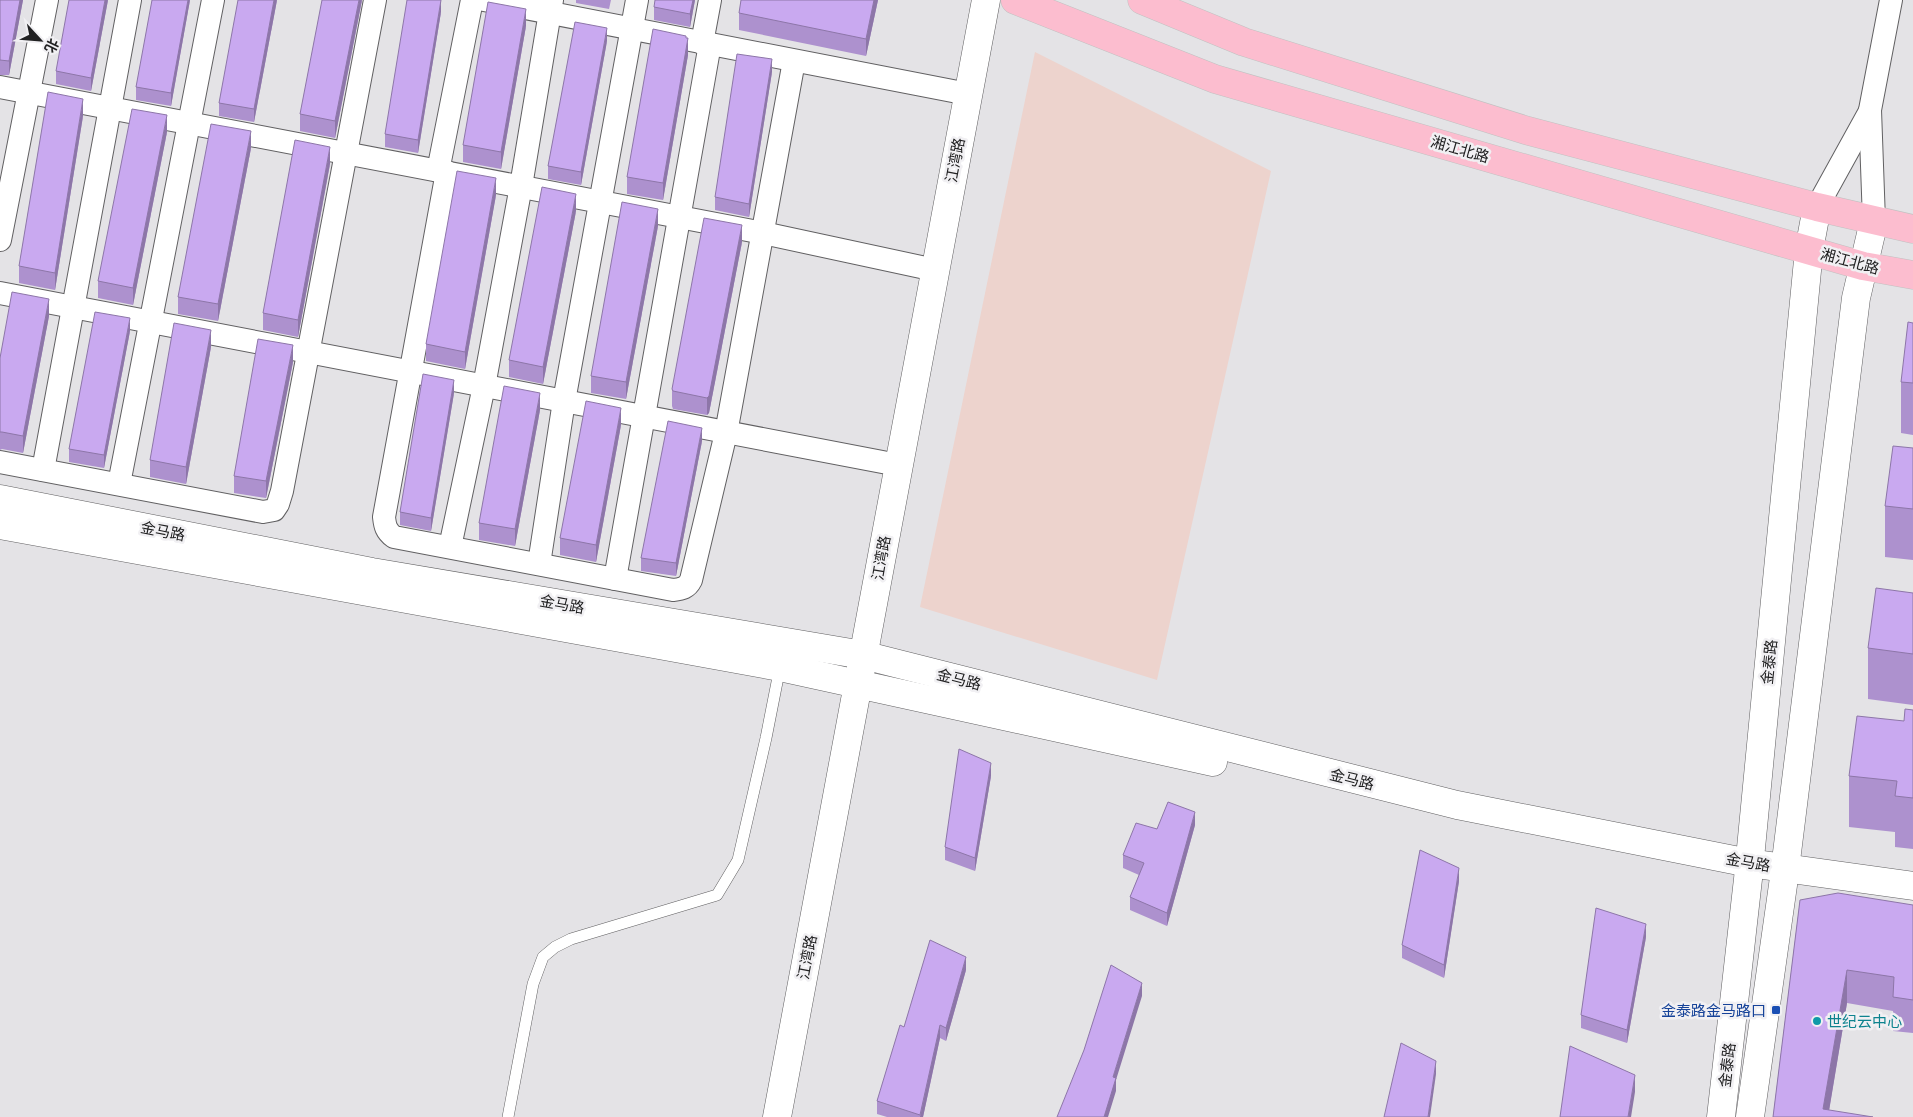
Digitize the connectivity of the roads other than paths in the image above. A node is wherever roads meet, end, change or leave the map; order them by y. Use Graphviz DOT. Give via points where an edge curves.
graph roads {
  1 [pos="47,0"];
  2 [pos="130,0"];
  3 [pos="213,0"];
  4 [pos="375,0"];
  5 [pos="472,0"];
  6 [pos="484,0"];
  7 [pos="636,0"];
  8 [pos="710,0"];
  9 [pos="986,0"];
  10 [pos="1015,0"];
  11 [pos="1142,0"];
  12 [pos="1890,0"];
  13 [pos="551,7"];
  14 [pos="632,29"];
  15 [pos="706,43"];
  16 [pos="794,60"];
  17 [pos="0,88"];
  18 [pos="29,93"];
  19 [pos="968,94"];
  20 [pos="110,108"];
  21 [pos="1870,110"];
  22 [pos="189,124"];
  23 [pos="346,153"];
  24 [pos="442,172"];
  25 [pos="521,186"];
  26 [pos="600,202"];
  27 [pos="1817,207"];
  28 [pos="680,217"];
  29 [pos="1874,221"];
  30 [pos="1913,229"];
  31 [pos="763,232"];
  32 [pos="0,240"];
  33 [pos="1809,250"];
  34 [pos="1862,266"];
  35 [pos="935,270"];
  36 [pos="1913,275"];
  37 [pos="0,293"];
  38 [pos="73,307"];
  39 [pos="151,322"];
  40 [pos="308,352"];
  41 [pos="410,372"];
  42 [pos="484,386"];
  43 [pos="564,402"];
  44 [pos="644,417"];
  45 [pos="726,433"];
  46 [pos="0,462"];
  47 [pos="898,465"];
  48 [pos="43,470"];
  49 [pos="120,484"];
  50 [pos="0,499"];
  51 [pos="0,525"];
  52 [pos="450,547"];
  53 [pos="538,564"];
  54 [pos="615,579"];
  55 [pos="863,655"];
  56 [pos="780,668"];
  57 [pos="858,684"];
  58 [pos="1749,871"];
  59 [pos="1784,876"];
  60 [pos="1913,886"];
  61 [pos="1913,902"];
  62 [pos="508,1117"];
  63 [pos="777,1117"];
  64 [pos="1721,1117"];
  65 [pos="1750,1117"];
  1 -- 18 [label="street"];
  2 -- 20 [label="street"];
  3 -- 22 [label="street"];
  4 -- 23 [label="street"];
  5 -- 24 [label="street"];
  6 -- 13 [label="street"];
  7 -- 14 [label="street"];
  8 -- 15 [label="street"];
  9 -- 19 [label="street, 江湾路"];
  10 -- 33 [label="main road, 湘江北路" via="1215,79"];
  11 -- 27 [label="main road" via="1244,42 1516,127"];
  12 -- 21 [label="street"];
  13 -- 14 [label="street"];
  13 -- 25 [label="street"];
  14 -- 15 [label="street"];
  14 -- 26 [label="street"];
  15 -- 16 [label="street"];
  15 -- 28 [label="street"];
  16 -- 19 [label="street"];
  16 -- 31 [label="street"];
  17 -- 18 [label="street"];
  18 -- 20 [label="street"];
  18 -- 32 [label="street"];
  19 -- 35 [label="street, 江湾路"];
  20 -- 22 [label="street"];
  20 -- 38 [label="street"];
  21 -- 27 [label="street"];
  21 -- 29 [label="street"];
  22 -- 23 [label="street"];
  22 -- 39 [label="street"];
  23 -- 24 [label="street"];
  23 -- 40 [label="street"];
  24 -- 25 [label="street"];
  24 -- 41 [label="street"];
  25 -- 26 [label="street"];
  25 -- 42 [label="street"];
  26 -- 28 [label="street"];
  26 -- 43 [label="street"];
  27 -- 29 [label="main road"];
  27 -- 33 [label="street, 金泰路"];
  28 -- 31 [label="street"];
  28 -- 44 [label="street"];
  29 -- 30 [label="main road"];
  29 -- 34 [label="street"];
  31 -- 35 [label="street"];
  31 -- 45 [label="street"];
  33 -- 34 [label="main road, 湘江北路"];
  33 -- 58 [label="street, 金泰路"];
  34 -- 36 [label="main road, 湘江北路"];
  34 -- 59 [label="street"];
  35 -- 47 [label="street, 江湾路"];
  37 -- 38 [label="street"];
  38 -- 39 [label="street"];
  38 -- 48 [label="street"];
  39 -- 40 [label="street"];
  39 -- 49 [label="street"];
  40 -- 41 [label="street"];
  40 -- 49 [label="street" via="282,491 274,510 263,512"];
  41 -- 42 [label="street"];
  41 -- 52 [label="street" via="384,517 385,527 394,536"];
  42 -- 43 [label="street"];
  42 -- 52 [label="street"];
  43 -- 44 [label="street"];
  43 -- 53 [label="street"];
  44 -- 45 [label="street"];
  44 -- 54 [label="street"];
  45 -- 47 [label="street"];
  45 -- 54 [label="street" via="688,586 673,590"];
  46 -- 48 [label="street"];
  47 -- 55 [label="street, 江湾路"];
  48 -- 49 [label="street"];
  50 -- 55 [label="street, 金马路" via="372,572"];
  51 -- 56 [label="street, 金马路"];
  52 -- 53 [label="street"];
  53 -- 54 [label="street"];
  55 -- 57 [label="street, 江湾路"];
  55 -- 58 [label="street, 金马路" via="1457,805"];
  56 -- 57 [label="street, 金马路"];
  56 -- 62 [label="lane" via="738,860 717,896 571,939 543,957 532,984"];
  57 -- 58 [label="street, 金马路"];
  57 -- 63 [label="street, 江湾路"];
  58 -- 59 [label="street, 金马路"];
  58 -- 64 [label="street, 金泰路"];
  59 -- 60 [label="street, 金马路"];
  59 -- 61 [label="street, 金马路"];
  59 -- 65 [label="street"];
}
